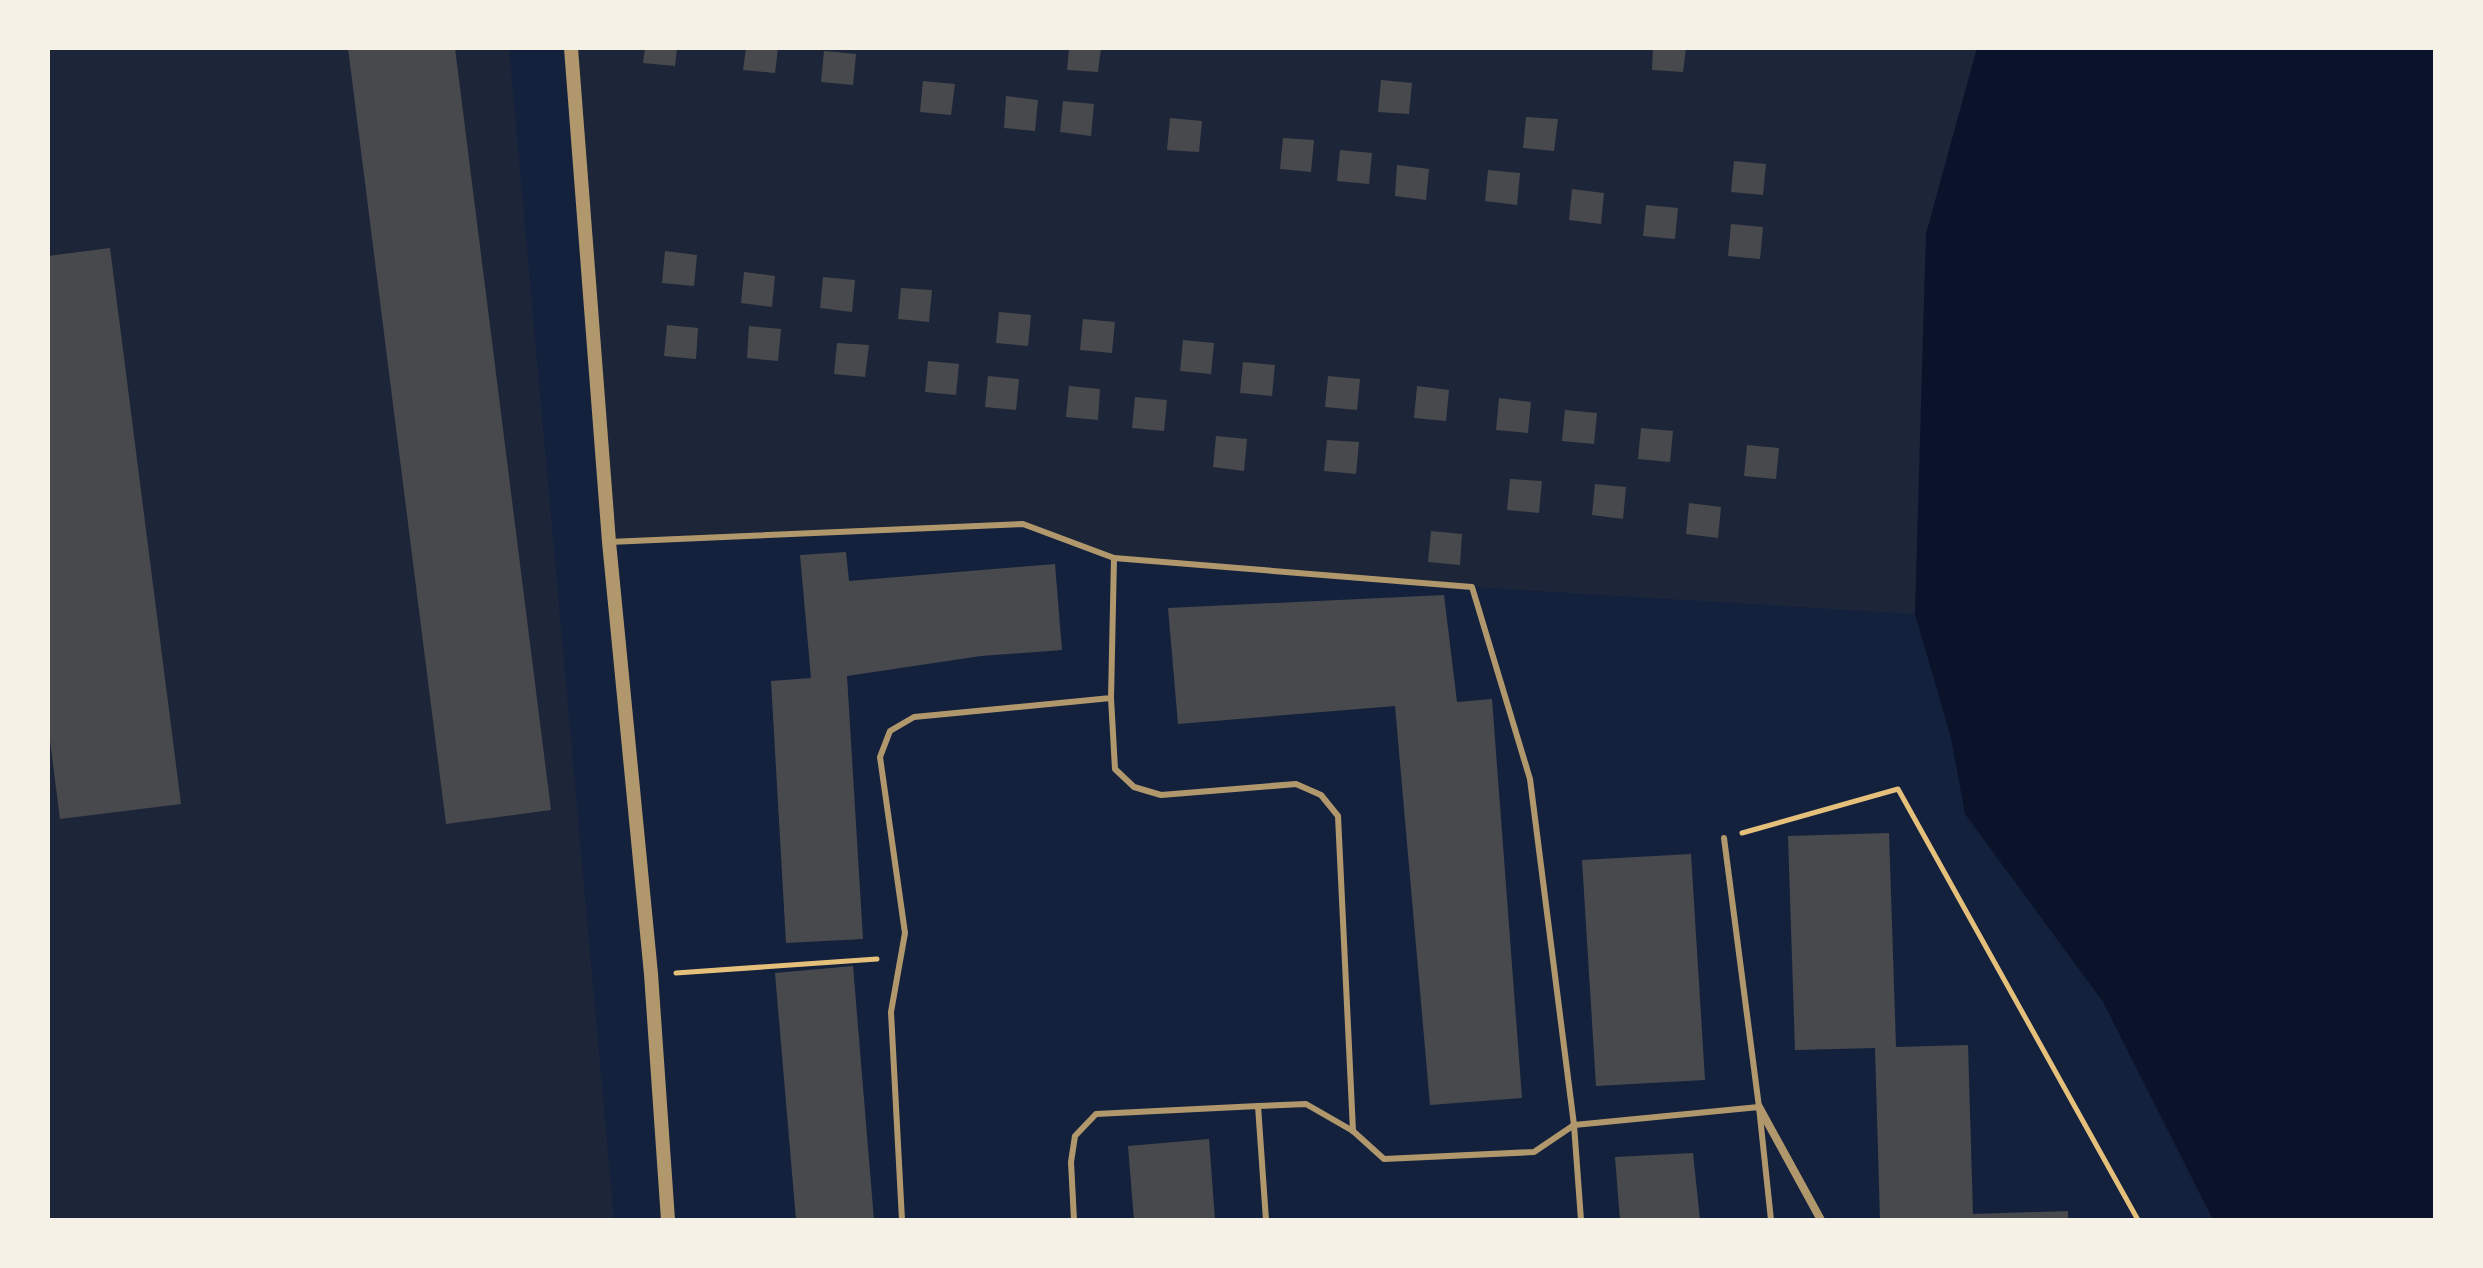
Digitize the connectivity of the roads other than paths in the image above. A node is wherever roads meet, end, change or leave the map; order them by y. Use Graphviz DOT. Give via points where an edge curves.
graph roads {
  1 [pos="571,48"];
  2 [pos="609,542"];
  3 [pos="1114,558"];
  4 [pos="1111,698"];
  5 [pos="1724,838"];
  6 [pos="1258,1106"];
  7 [pos="1759,1107"];
  8 [pos="1574,1125"];
  9 [pos="1353,1131"];
  10 [pos="668,1220"];
  11 [pos="902,1220"];
  12 [pos="1074,1220"];
  13 [pos="1266,1220"];
  14 [pos="1581,1220"];
  15 [pos="1771,1220"];
  16 [pos="1821,1220"];
  1 -- 2 [label="street"];
  2 -- 3 [label="lane" via="1023,524"];
  2 -- 10 [label="street" via="651,974"];
  3 -- 4 [label="lane"];
  3 -- 8 [label="lane" via="1472,587 1530,779"];
  4 -- 9 [label="lane" via="1115,769 1134,787 1161,795 1296,784 1321,795 1338,816"];
  4 -- 11 [label="lane" via="914,717 890,731 880,757 905,933 891,1012"];
  5 -- 7 [label="lane"];
  6 -- 9 [label="lane" via="1306,1104"];
  6 -- 12 [label="lane" via="1096,1114 1075,1136"];
  6 -- 13 [label="lane"];
  7 -- 8 [label="lane"];
  7 -- 15 [label="lane"];
  7 -- 16 [label="street"];
  8 -- 9 [label="lane" via="1534,1152 1384,1159"];
  8 -- 14 [label="lane"];
}
